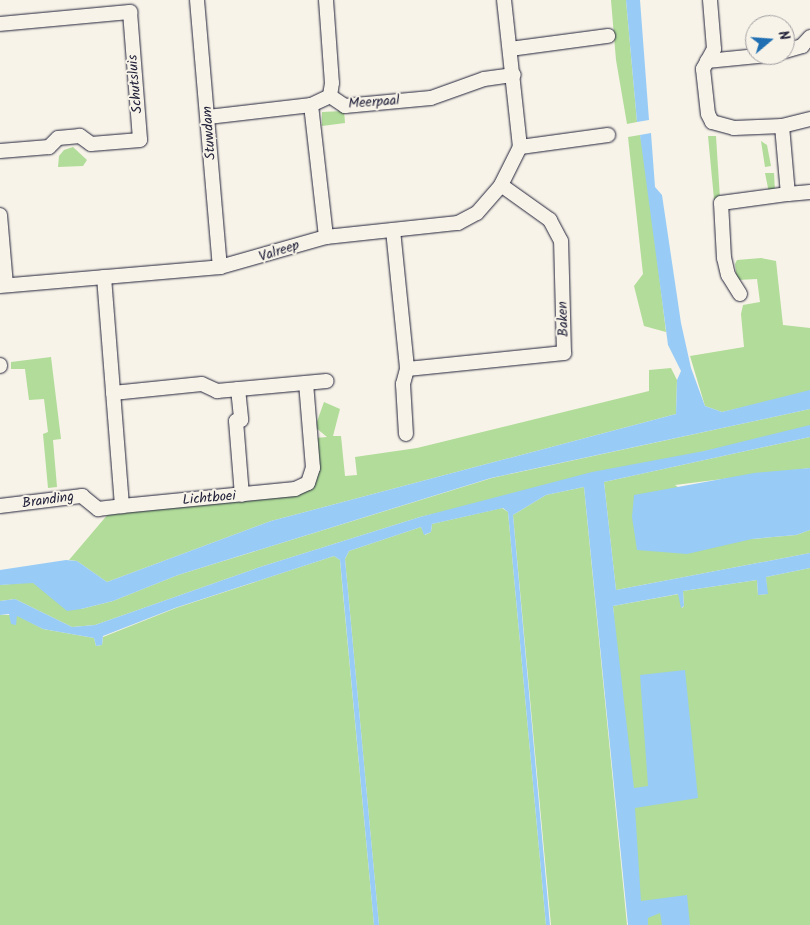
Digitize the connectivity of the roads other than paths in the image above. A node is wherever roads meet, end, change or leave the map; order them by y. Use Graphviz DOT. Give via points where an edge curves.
graph roads {
  1 [pos="197,0"];
  2 [pos="326,0"];
  3 [pos="504,0"];
  4 [pos="710,0"];
  5 [pos="0,24"];
  6 [pos="608,36"];
  7 [pos="810,37"];
  8 [pos="795,48"];
  9 [pos="510,49"];
  10 [pos="745,57"];
  11 [pos="707,61"];
  12 [pos="514,75"];
  13 [pos="330,96"];
  14 [pos="312,106"];
  15 [pos="208,117"];
  16 [pos="810,119"];
  17 [pos="782,126"];
  18 [pos="608,135"];
  19 [pos="520,147"];
  20 [pos="0,151"];
  21 [pos="501,185"];
  22 [pos="810,192"];
  23 [pos="788,194"];
  24 [pos="0,215"];
  25 [pos="393,230"];
  26 [pos="326,237"];
  27 [pos="220,267"];
  28 [pos="104,277"];
  29 [pos="3,286"];
  30 [pos="740,294"];
  31 [pos="407,369"];
  32 [pos="327,381"];
  33 [pos="306,383"];
  34 [pos="238,389"];
  35 [pos="114,393"];
  36 [pos="406,434"];
  37 [pos="242,495"];
  38 [pos="0,506"];
  39 [pos="122,506"];
  1 -- 15 [label="street, Stuwdam"];
  2 -- 13 [label="street" via="332,83"];
  3 -- 9 [label="street"];
  4 -- 11 [label="street" via="714,49"];
  5 -- 20 [label="street, Schutsluis" via="130,12 140,140 91,144 80,136 58,138 49,147"];
  6 -- 9 [label="street"];
  7 -- 8 [label="street" via="802,46"];
  9 -- 12 [label="street"];
  10 -- 11 [label="street"];
  11 -- 17 [label="street" via="702,69 712,122 734,128"];
  12 -- 13 [label="street, Meerpaal" via="484,79 431,98 345,106"];
  12 -- 19 [label="street"];
  13 -- 14 [label="street, Meerpaal"];
  14 -- 15 [label="street, Meerpaal"];
  14 -- 26 [label="street"];
  15 -- 27 [label="street, Stuwdam"];
  16 -- 17 [label="street"];
  17 -- 23 [label="street"];
  18 -- 19 [label="street"];
  19 -- 21 [label="street, Valreep"];
  21 -- 25 [label="street, Valreep" via="477,213 458,223"];
  21 -- 31 [label="street, Baken" via="550,220 561,241 564,353"];
  22 -- 23 [label="street"];
  23 -- 30 [label="street" via="721,203 724,258 728,275"];
  24 -- 29 [label="street"];
  25 -- 26 [label="street, Valreep"];
  25 -- 31 [label="street"];
  26 -- 27 [label="street, Valreep"];
  27 -- 28 [label="street, Valreep"];
  28 -- 29 [label="street, Valreep"];
  28 -- 35 [label="street"];
  31 -- 36 [label="street" via="403,384"];
  32 -- 33 [label="street"];
  33 -- 34 [label="street"];
  33 -- 37 [label="street, Lichtboei" via="313,468 308,483 295,489"];
  34 -- 35 [label="street" via="217,392 202,384"];
  34 -- 37 [label="street" via="241,420 236,421"];
  35 -- 39 [label="street"];
  37 -- 39 [label="street, Lichtboei"];
  38 -- 39 [label="street, Branding" via="82,496 98,509"];
}
